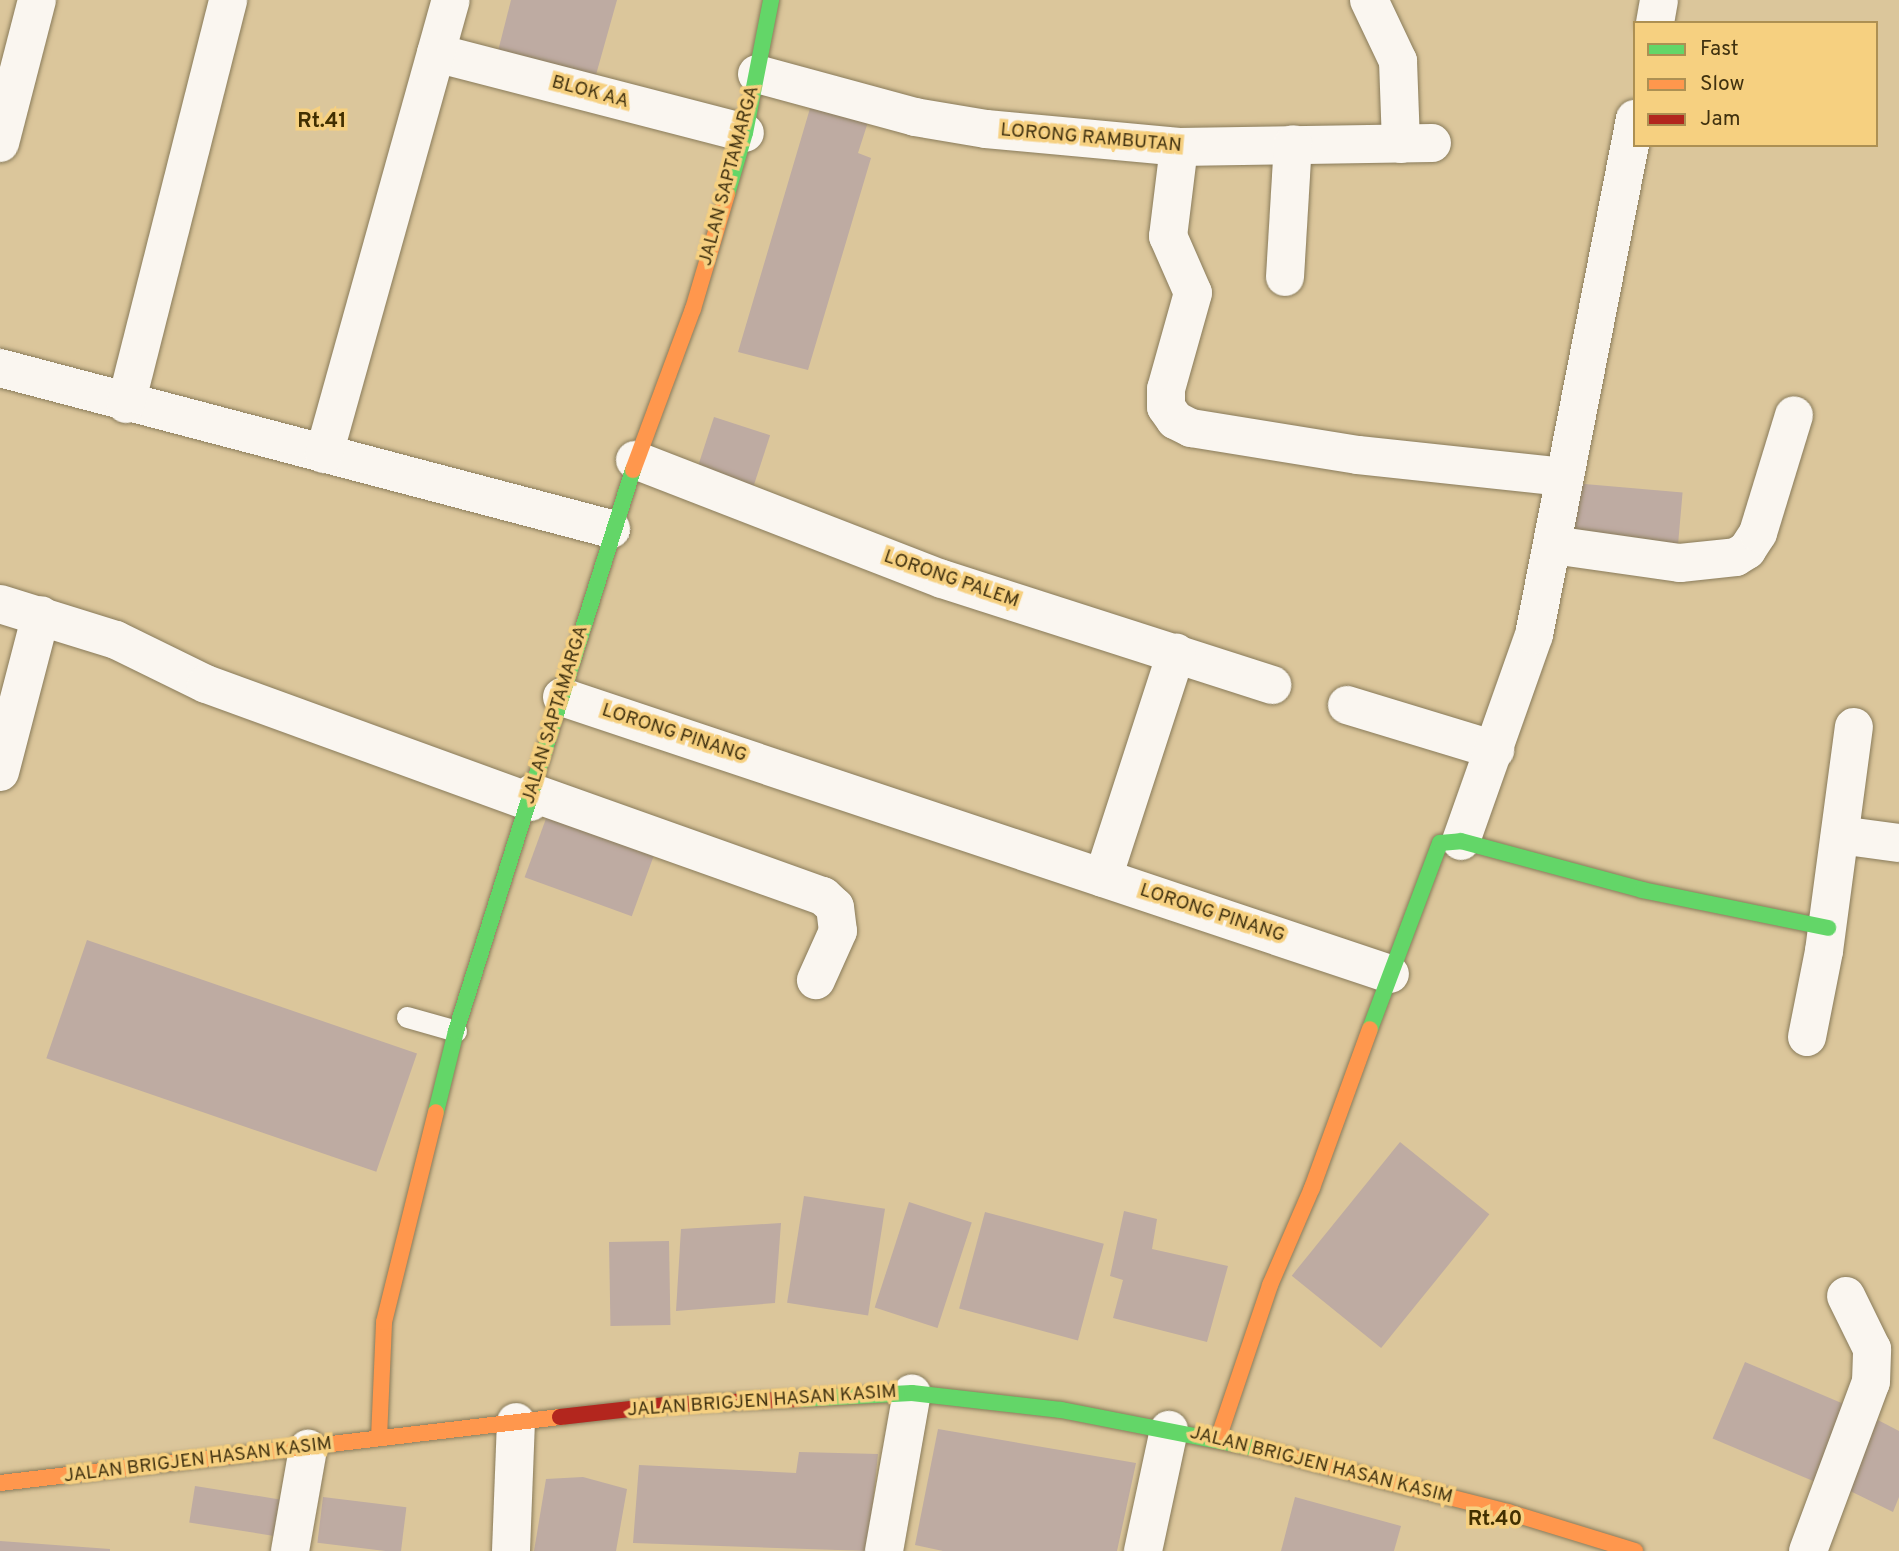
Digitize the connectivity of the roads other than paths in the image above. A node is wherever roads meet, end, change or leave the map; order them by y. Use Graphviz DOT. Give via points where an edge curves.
graph roads {
  1 [pos="228,0"];
  2 [pos="451,0"];
  3 [pos="771,0"];
  4 [pos="1369,0"];
  5 [pos="1659,0"];
  6 [pos="43,1"];
  7 [pos="1655,21"];
  8 [pos="436,53"];
  9 [pos="757,74"];
  10 [pos="1633,129"];
  11 [pos="745,133"];
  12 [pos="0,143"];
  13 [pos="1293,144"];
  14 [pos="1178,147"];
  15 [pos="1284,276"];
  16 [pos="0,369"];
  17 [pos="126,404"];
  18 [pos="1794,415"];
  19 [pos="324,454"];
  20 [pos="635,460"];
  21 [pos="1564,477"];
  22 [pos="611,529"];
  23 [pos="1553,545"];
  24 [pos="0,604"];
  25 [pos="41,615"];
  26 [pos="1176,653"];
  27 [pos="1272,685"];
  28 [pos="562,697"];
  29 [pos="1347,705"];
  30 [pos="1854,727"];
  31 [pos="1495,750"];
  32 [pos="0,772"];
  33 [pos="532,797"];
  34 [pos="1840,835"];
  35 [pos="1461,841"];
  36 [pos="1899,843"];
  37 [pos="1103,878"];
  38 [pos="1828,928"];
  39 [pos="1390,974"];
  40 [pos="816,980"];
  41 [pos="407,1017"];
  42 [pos="456,1031"];
  43 [pos="1807,1037"];
  44 [pos="1846,1296"];
  45 [pos="912,1393"];
  46 [pos="516,1422"];
  47 [pos="1169,1430"];
  48 [pos="379,1438"];
  49 [pos="1218,1439"];
  50 [pos="308,1449"];
  51 [pos="0,1483"];
  52 [pos="290,1551"];
  53 [pos="511,1551"];
  54 [pos="884,1551"];
  55 [pos="1143,1551"];
  56 [pos="1635,1551"];
  57 [pos="1808,1551"];
  1 -- 17 [label="street"];
  2 -- 8 [label="street"];
  3 -- 9 [label="street, JALAN SAPTAMARGA"];
  4 -- 13 [label="street, LORONG RAMBUTAN" via="1398,61 1417,143"];
  5 -- 7 [label="street"];
  6 -- 12 [label="street"];
  8 -- 11 [label="street, BLOK AA"];
  8 -- 19 [label="street"];
  9 -- 11 [label="street, JALAN SAPTAMARGA"];
  9 -- 14 [label="street, LORONG RAMBUTAN" via="915,117 986,130"];
  10 -- 21 [label="street"];
  11 -- 20 [label="street, JALAN SAPTAMARGA" via="693,309"];
  13 -- 14 [label="street, LORONG RAMBUTAN"];
  13 -- 15 [label="street"];
  14 -- 21 [label="street" via="1168,236 1193,292 1166,388 1166,407 1175,421 1191,428 1358,455"];
  16 -- 17 [label="street"];
  17 -- 19 [label="street"];
  18 -- 23 [label="street" via="1758,533 1747,550 1736,556 1680,563"];
  19 -- 22 [label="street"];
  20 -- 22 [label="street, JALAN SAPTAMARGA"];
  20 -- 26 [label="street, LORONG PALEM" via="942,579"];
  21 -- 23 [label="street"];
  22 -- 28 [label="street, JALAN SAPTAMARGA"];
  23 -- 31 [label="street" via="1534,635"];
  24 -- 25 [label="street"];
  25 -- 32 [label="street"];
  25 -- 33 [label="street" via="116,640 206,684"];
  26 -- 27 [label="street, LORONG PALEM"];
  26 -- 37 [label="street"];
  28 -- 33 [label="street, JALAN SAPTAMARGA"];
  28 -- 37 [label="street, LORONG PINANG"];
  29 -- 31 [label="street"];
  30 -- 34 [label="street"];
  31 -- 35 [label="street"];
  33 -- 40 [label="street" via="823,896 835,907 838,931"];
  33 -- 42 [label="street, JALAN SAPTAMARGA"];
  34 -- 36 [label="street"];
  34 -- 38 [label="street"];
  35 -- 38 [label="street" via="1642,890"];
  35 -- 39 [label="street" via="1440,843 1434,850"];
  37 -- 39 [label="street, LORONG PINANG"];
  38 -- 43 [label="street"];
  39 -- 49 [label="street" via="1321,1165 1270,1285"];
  41 -- 42 [label="lane"];
  42 -- 48 [label="street, JALAN SAPTAMARGA" via="384,1322"];
  44 -- 57 [label="street" via="1872,1349 1871,1382"];
  45 -- 46 [label="street, JALAN BRIGJEN HASAN KASIM" via="666,1405"];
  45 -- 47 [label="street, JALAN BRIGJEN HASAN KASIM" via="1003,1401"];
  45 -- 54 [label="street"];
  46 -- 48 [label="street, JALAN BRIGJEN HASAN KASIM"];
  46 -- 53 [label="street"];
  47 -- 49 [label="street, JALAN BRIGJEN HASAN KASIM"];
  47 -- 55 [label="street"];
  48 -- 50 [label="street, JALAN BRIGJEN HASAN KASIM"];
  49 -- 56 [label="street, JALAN BRIGJEN HASAN KASIM" via="1508,1512"];
  50 -- 51 [label="street, JALAN BRIGJEN HASAN KASIM"];
  50 -- 52 [label="street"];
}
